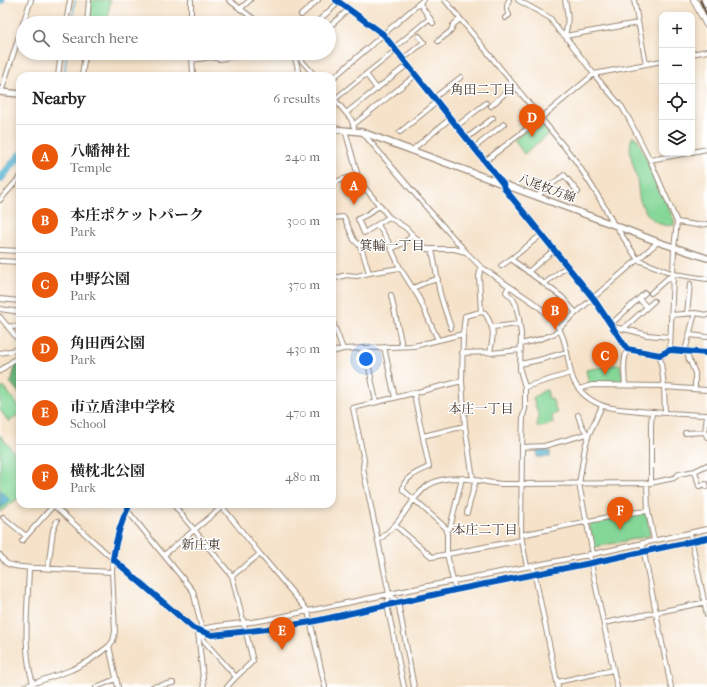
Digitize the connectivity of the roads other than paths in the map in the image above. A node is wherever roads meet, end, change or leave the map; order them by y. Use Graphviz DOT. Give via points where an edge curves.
graph roads {
  1 [pos="31,0"];
  2 [pos="70,0"];
  3 [pos="89,0"];
  4 [pos="191,0"];
  5 [pos="229,0"];
  6 [pos="250,0"];
  7 [pos="318,0"];
  8 [pos="423,0"];
  9 [pos="445,0"];
  10 [pos="509,0"];
  11 [pos="518,0"];
  12 [pos="565,0"];
  13 [pos="634,0"];
  14 [pos="694,0"];
  15 [pos="699,0"];
  16 [pos="705,0"];
  17 [pos="338,1"];
  18 [pos="420,4"];
  19 [pos="707,4"];
  20 [pos="240,9"];
  21 [pos="349,9"];
  22 [pos="301,15"];
  23 [pos="26,16"];
  24 [pos="67,16"];
  25 [pos="88,16"];
  26 [pos="192,16"];
  27 [pos="250,16"];
  28 [pos="323,16"];
  29 [pos="707,17"];
  30 [pos="504,18"];
  31 [pos="460,19"];
  32 [pos="336,21"];
  33 [pos="638,23"];
  34 [pos="707,25"];
  35 [pos="383,34"];
  36 [pos="419,36"];
  37 [pos="565,36"];
  38 [pos="438,41"];
  39 [pos="16,45"];
  40 [pos="395,49"];
  41 [pos="707,51"];
  42 [pos="695,53"];
  43 [pos="403,59"];
  44 [pos="60,60"];
  45 [pos="84,60"];
  46 [pos="192,60"];
  47 [pos="296,60"];
  48 [pos="300,60"];
  49 [pos="659,62"];
  50 [pos="407,64"];
  51 [pos="646,64"];
  52 [pos="59,72"];
  53 [pos="83,72"];
  54 [pos="193,72"];
  55 [pos="298,72"];
  56 [pos="311,72"];
  57 [pos="366,74"];
  58 [pos="595,74"];
  59 [pos="336,75"];
  60 [pos="416,75"];
  61 [pos="461,77"];
  62 [pos="514,85"];
  63 [pos="377,89"];
  64 [pos="0,92"];
  65 [pos="16,94"];
  66 [pos="336,96"];
  67 [pos="434,98"];
  68 [pos="336,101"];
  69 [pos="438,102"];
  70 [pos="486,103"];
  71 [pos="490,106"];
  72 [pos="346,113"];
  73 [pos="451,118"];
  74 [pos="492,118"];
  75 [pos="541,118"];
  76 [pos="504,124"];
  77 [pos="353,125"];
  78 [pos="457,126"];
  79 [pos="336,128"];
  80 [pos="345,130"];
  81 [pos="355,131"];
  82 [pos="362,132"];
  83 [pos="400,132"];
  84 [pos="467,138"];
  85 [pos="474,148"];
  86 [pos="707,149"];
  87 [pos="412,150"];
  88 [pos="695,151"];
  89 [pos="672,156"];
  90 [pos="650,160"];
  91 [pos="486,161"];
  92 [pos="358,176"];
  93 [pos="16,182"];
  94 [pos="336,182"];
  95 [pos="502,184"];
  96 [pos="578,192"];
  97 [pos="537,196"];
  98 [pos="0,200"];
  99 [pos="380,205"];
  100 [pos="390,217"];
  101 [pos="336,218"];
  102 [pos="677,222"];
  103 [pos="707,224"];
  104 [pos="378,225"];
  105 [pos="616,226"];
  106 [pos="541,234"];
  107 [pos="413,235"];
  108 [pos="658,242"];
  109 [pos="391,248"];
  110 [pos="674,248"];
  111 [pos="0,250"];
  112 [pos="432,250"];
  113 [pos="554,250"];
  114 [pos="16,251"];
  115 [pos="467,252"];
  116 [pos="707,258"];
  117 [pos="511,259"];
  118 [pos="638,260"];
  119 [pos="0,261"];
  120 [pos="16,262"];
  121 [pos="501,266"];
  122 [pos="567,266"];
  123 [pos="481,267"];
  124 [pos="400,268"];
  125 [pos="528,272"];
  126 [pos="370,273"];
  127 [pos="674,274"];
  128 [pos="336,278"];
  129 [pos="438,279"];
  130 [pos="707,279"];
  131 [pos="673,281"];
  132 [pos="544,284"];
  133 [pos="690,284"];
  134 [pos="509,286"];
  135 [pos="413,288"];
  136 [pos="651,292"];
  137 [pos="646,293"];
  138 [pos="391,296"];
  139 [pos="593,298"];
  140 [pos="0,299"];
  141 [pos="639,299"];
  142 [pos="16,301"];
  143 [pos="654,301"];
  144 [pos="647,307"];
  145 [pos="0,309"];
  146 [pos="16,311"];
  147 [pos="481,312"];
  148 [pos="576,313"];
  149 [pos="695,313"];
  150 [pos="687,314"];
  151 [pos="671,315"];
  152 [pos="707,316"];
  153 [pos="0,317"];
  154 [pos="519,324"];
  155 [pos="7,326"];
  156 [pos="612,326"];
  157 [pos="16,327"];
  158 [pos="493,327"];
  159 [pos="451,328"];
  160 [pos="559,329"];
  161 [pos="624,329"];
  162 [pos="336,331"];
  163 [pos="463,334"];
  164 [pos="690,335"];
  165 [pos="16,337"];
  166 [pos="670,337"];
  167 [pos="707,337"];
  168 [pos="438,340"];
  169 [pos="521,344"];
  170 [pos="402,346"];
  171 [pos="384,347"];
  172 [pos="365,348"];
  173 [pos="343,349"];
  174 [pos="627,349"];
  175 [pos="16,350"];
  176 [pos="521,350"];
  177 [pos="670,350"];
  178 [pos="336,351"];
  179 [pos="490,352"];
  180 [pos="567,352"];
  181 [pos="686,352"];
  182 [pos="0,353"];
  183 [pos="462,353"];
  184 [pos="707,353"];
  185 [pos="660,355"];
  186 [pos="16,358"];
  187 [pos="520,364"];
  188 [pos="0,371"];
  189 [pos="571,373"];
  190 [pos="462,381"];
  191 [pos="625,385"];
  192 [pos="525,387"];
  193 [pos="664,387"];
  194 [pos="579,389"];
  195 [pos="695,389"];
  196 [pos="707,390"];
  197 [pos="414,394"];
  198 [pos="395,398"];
  199 [pos="376,402"];
  200 [pos="602,406"];
  201 [pos="652,412"];
  202 [pos="664,413"];
  203 [pos="578,415"];
  204 [pos="707,415"];
  205 [pos="465,426"];
  206 [pos="705,432"];
  207 [pos="685,433"];
  208 [pos="588,434"];
  209 [pos="423,436"];
  210 [pos="707,437"];
  211 [pos="522,447"];
  212 [pos="707,465"];
  213 [pos="695,471"];
  214 [pos="462,478"];
  215 [pos="474,479"];
  216 [pos="649,483"];
  217 [pos="521,484"];
  218 [pos="579,484"];
  219 [pos="707,487"];
  220 [pos="414,500"];
  221 [pos="50,508"];
  222 [pos="56,508"];
  223 [pos="176,508"];
  224 [pos="218,508"];
  225 [pos="223,508"];
  226 [pos="127,510"];
  227 [pos="648,511"];
  228 [pos="467,514"];
  229 [pos="3,517"];
  230 [pos="56,521"];
  231 [pos="587,522"];
  232 [pos="395,525"];
  233 [pos="707,529"];
  234 [pos="195,530"];
  235 [pos="448,531"];
  236 [pos="690,533"];
  237 [pos="26,536"];
  238 [pos="521,537"];
  239 [pos="707,538"];
  240 [pos="654,540"];
  241 [pos="22,541"];
  242 [pos="378,541"];
  243 [pos="692,541"];
  244 [pos="642,543"];
  245 [pos="643,551"];
  246 [pos="260,554"];
  247 [pos="447,554"];
  248 [pos="591,554"];
  249 [pos="0,555"];
  250 [pos="164,555"];
  251 [pos="113,559"];
  252 [pos="591,563"];
  253 [pos="533,566"];
  254 [pos="527,567"];
  255 [pos="29,568"];
  256 [pos="48,568"];
  257 [pos="112,572"];
  258 [pos="534,574"];
  259 [pos="232,576"];
  260 [pos="453,582"];
  261 [pos="455,590"];
  262 [pos="388,594"];
  263 [pos="398,602"];
  264 [pos="706,602"];
  265 [pos="387,605"];
  266 [pos="308,611"];
  267 [pos="656,613"];
  268 [pos="707,614"];
  269 [pos="310,622"];
  270 [pos="604,623"];
  271 [pos="244,624"];
  272 [pos="200,629"];
  273 [pos="245,632"];
  274 [pos="109,646"];
  275 [pos="613,670"];
  276 [pos="236,677"];
  277 [pos="116,679"];
  278 [pos="557,682"];
  279 [pos="33,683"];
  280 [pos="173,683"];
  281 [pos="26,687"];
  282 [pos="96,687"];
  283 [pos="118,687"];
  284 [pos="152,687"];
  285 [pos="204,687"];
  286 [pos="227,687"];
  287 [pos="325,687"];
  288 [pos="404,687"];
  289 [pos="414,687"];
  290 [pos="558,687"];
  291 [pos="617,687"];
  292 [pos="672,687"];
  1 -- 23 [label="street"];
  2 -- 24 [label="street"];
  3 -- 25 [label="street"];
  4 -- 26 [label="street"];
  5 -- 20 [label="street"];
  6 -- 20 [label="street"];
  7 -- 22 [label="street"];
  8 -- 18 [label="street"];
  9 -- 31 [label="street"];
  10 -- 30 [label="street" via="506,11 509,15"];
  11 -- 37 [label="street" via="550,18"];
  12 -- 37 [label="street" via="568,26"];
  13 -- 33 [label="street"];
  14 -- 34 [label="highway"];
  15 -- 29 [label="highway"];
  16 -- 19 [label="highway"];
  17 -- 21 [label="street"];
  17 -- 28 [label="street"];
  18 -- 35 [label="street"];
  18 -- 40 [label="street" via="432,20"];
  20 -- 27 [label="street"];
  21 -- 32 [label="street"];
  21 -- 35 [label="street"];
  31 -- 38 [label="street" via="451,31"];
  31 -- 62 [label="street"];
  33 -- 37 [label="street"];
  33 -- 51 [label="street"];
  35 -- 40 [label="street"];
  35 -- 59 [label="street"];
  36 -- 43 [label="street" via="424,42"];
  37 -- 58 [label="street"];
  39 -- 64 [label="street"];
  40 -- 43 [label="street"];
  40 -- 57 [label="street"];
  41 -- 42 [label="street"];
  43 -- 50 [label="street"];
  44 -- 52 [label="street"];
  45 -- 53 [label="street"];
  46 -- 54 [label="street"];
  47 -- 55 [label="street"];
  48 -- 56 [label="street"];
  49 -- 51 [label="street"];
  50 -- 60 [label="street"];
  50 -- 63 [label="street"];
  51 -- 58 [label="street"];
  57 -- 63 [label="street"];
  57 -- 66 [label="street"];
  58 -- 75 [label="street"];
  58 -- 90 [label="street" via="630,119"];
  60 -- 67 [label="street"];
  60 -- 77 [label="street"];
  61 -- 67 [label="street"];
  62 -- 71 [label="street"];
  62 -- 75 [label="street"];
  63 -- 72 [label="street"];
  64 -- 65 [label="main road"];
  67 -- 69 [label="street"];
  68 -- 72 [label="street"];
  69 -- 73 [label="street"];
  69 -- 83 [label="street"];
  70 -- 78 [label="street"];
  72 -- 77 [label="street"];
  73 -- 78 [label="street"];
  73 -- 87 [label="street"];
  74 -- 84 [label="street"];
  75 -- 91 [label="street"];
  75 -- 105 [label="street" via="575,160"];
  76 -- 85 [label="street"];
  77 -- 81 [label="street"];
  78 -- 84 [label="street"];
  79 -- 80 [label="main road, 八尾枚方線"];
  80 -- 81 [label="main road, 八尾枚方線"];
  80 -- 92 [label="street"];
  81 -- 82 [label="main road, 八尾枚方線"];
  82 -- 87 [label="main road, 八尾枚方線"];
  82 -- 115 [label="street"];
  84 -- 85 [label="street"];
  85 -- 91 [label="street"];
  86 -- 88 [label="street"];
  87 -- 95 [label="main road, 八尾枚方線"];
  89 -- 90 [label="street"];
  90 -- 102 [label="street"];
  91 -- 95 [label="street"];
  92 -- 94 [label="street"];
  92 -- 99 [label="street"];
  93 -- 98 [label="street"];
  95 -- 97 [label="main road, 八尾枚方線"];
  95 -- 106 [label="street"];
  96 -- 97 [label="street" via="564,175"];
  97 -- 105 [label="main road, 八尾枚方線"];
  99 -- 100 [label="street"];
  99 -- 104 [label="street" via="358,219 364,233"];
  100 -- 104 [label="street"];
  100 -- 107 [label="street"];
  101 -- 126 [label="street" via="344,217 354,240 362,250"];
  102 -- 103 [label="street"];
  102 -- 110 [label="street"];
  104 -- 109 [label="street"];
  105 -- 108 [label="main road, 八尾枚方線"];
  105 -- 118 [label="street"];
  106 -- 113 [label="street"];
  106 -- 117 [label="street"];
  107 -- 109 [label="street"];
  107 -- 112 [label="street" via="426,249"];
  108 -- 110 [label="main road, 八尾枚方線"];
  108 -- 118 [label="street"];
  109 -- 124 [label="street"];
  110 -- 116 [label="main road, 八尾枚方線"];
  110 -- 127 [label="street"];
  111 -- 114 [label="street"];
  112 -- 115 [label="street" via="454,249"];
  112 -- 129 [label="street"];
  113 -- 122 [label="street"];
  113 -- 125 [label="street"];
  115 -- 123 [label="street"];
  117 -- 121 [label="street"];
  117 -- 125 [label="street"];
  118 -- 127 [label="street"];
  118 -- 139 [label="street"];
  119 -- 120 [label="street"];
  122 -- 132 [label="street"];
  122 -- 139 [label="street"];
  123 -- 134 [label="street"];
  123 -- 147 [label="street"];
  124 -- 126 [label="street"];
  124 -- 135 [label="street"];
  125 -- 132 [label="street"];
  126 -- 128 [label="street"];
  127 -- 130 [label="street"];
  127 -- 131 [label="street"];
  129 -- 135 [label="street"];
  129 -- 159 [label="street"];
  131 -- 136 [label="street" via="669,277"];
  131 -- 151 [label="street"];
  132 -- 148 [label="street" via="562,297"];
  133 -- 150 [label="street"];
  134 -- 154 [label="street" via="506,292 516,305"];
  134 -- 160 [label="street" via="542,309"];
  135 -- 168 [label="street"];
  137 -- 141 [label="street"];
  138 -- 170 [label="street"];
  139 -- 148 [label="street"];
  139 -- 156 [label="street"];
  140 -- 142 [label="street"];
  141 -- 144 [label="street"];
  141 -- 156 [label="street"];
  143 -- 144 [label="street"];
  144 -- 161 [label="street"];
  145 -- 146 [label="street"];
  147 -- 158 [label="street" via="485,313"];
  147 -- 163 [label="street" via="465,316"];
  148 -- 160 [label="street"];
  149 -- 150 [label="street"];
  149 -- 152 [label="street"];
  149 -- 164 [label="street"];
  150 -- 151 [label="street"];
  151 -- 166 [label="street"];
  153 -- 155 [label="street"];
  154 -- 158 [label="street"];
  154 -- 169 [label="street"];
  155 -- 157 [label="street"];
  155 -- 165 [label="street"];
  156 -- 161 [label="street"];
  156 -- 174 [label="street"];
  158 -- 179 [label="street"];
  160 -- 169 [label="street" via="555,334 538,341"];
  160 -- 180 [label="street"];
  161 -- 166 [label="street"];
  162 -- 173 [label="street"];
  163 -- 168 [label="street"];
  163 -- 183 [label="street"];
  164 -- 167 [label="street"];
  164 -- 181 [label="street"];
  166 -- 177 [label="street"];
  168 -- 170 [label="street"];
  169 -- 176 [label="street"];
  170 -- 171 [label="street"];
  171 -- 172 [label="street"];
  171 -- 198 [label="street"];
  172 -- 173 [label="street"];
  172 -- 199 [label="street"];
  173 -- 178 [label="street"];
  174 -- 185 [label="street"];
  174 -- 191 [label="street" via="623,367"];
  175 -- 182 [label="street"];
  176 -- 179 [label="street"];
  176 -- 187 [label="street"];
  177 -- 181 [label="street"];
  177 -- 185 [label="street"];
  179 -- 183 [label="street"];
  180 -- 187 [label="street"];
  180 -- 189 [label="street"];
  181 -- 184 [label="street"];
  181 -- 195 [label="street" via="695,374"];
  183 -- 190 [label="street"];
  185 -- 193 [label="street"];
  186 -- 188 [label="street"];
  187 -- 192 [label="street"];
  189 -- 192 [label="street"];
  189 -- 194 [label="street"];
  190 -- 197 [label="street"];
  190 -- 205 [label="street"];
  191 -- 193 [label="street"];
  191 -- 194 [label="street" via="592,385"];
  192 -- 211 [label="street"];
  193 -- 195 [label="street"];
  193 -- 202 [label="street"];
  194 -- 200 [label="street"];
  195 -- 196 [label="street"];
  197 -- 198 [label="street"];
  197 -- 209 [label="street"];
  198 -- 199 [label="street"];
  199 -- 242 [label="street" via="353,408"];
  200 -- 201 [label="street"];
  200 -- 208 [label="street"];
  201 -- 202 [label="street"];
  201 -- 216 [label="street"];
  202 -- 204 [label="street"];
  203 -- 208 [label="street"];
  204 -- 206 [label="street"];
  205 -- 209 [label="street"];
  205 -- 215 [label="street"];
  206 -- 207 [label="street"];
  206 -- 210 [label="street"];
  208 -- 211 [label="street" via="544,446"];
  208 -- 218 [label="street"];
  209 -- 220 [label="street" via="429,467 410,477 402,486 402,490"];
  211 -- 217 [label="street"];
  212 -- 213 [label="street"];
  213 -- 216 [label="street"];
  213 -- 219 [label="street" via="699,486 706,484"];
  214 -- 215 [label="street"];
  214 -- 220 [label="street" via="444,480 427,486"];
  214 -- 235 [label="street"];
  215 -- 217 [label="street" via="502,484"];
  215 -- 228 [label="street"];
  216 -- 218 [label="street"];
  216 -- 227 [label="street"];
  217 -- 218 [label="street"];
  217 -- 238 [label="street"];
  218 -- 231 [label="street"];
  220 -- 232 [label="street"];
  220 -- 235 [label="street"];
  221 -- 237 [label="street"];
  222 -- 251 [label="street"];
  223 -- 234 [label="street"];
  224 -- 234 [label="street"];
  225 -- 246 [label="street"];
  226 -- 250 [label="street"];
  226 -- 251 [label="street" via="118,532"];
  227 -- 231 [label="street"];
  227 -- 240 [label="street"];
  229 -- 237 [label="street"];
  230 -- 256 [label="street"];
  231 -- 238 [label="street"];
  231 -- 248 [label="street"];
  232 -- 242 [label="street"];
  232 -- 247 [label="street" via="432,557"];
  233 -- 236 [label="street"];
  234 -- 250 [label="street"];
  234 -- 259 [label="street"];
  235 -- 247 [label="street"];
  236 -- 240 [label="street"];
  236 -- 243 [label="street"];
  237 -- 241 [label="street"];
  238 -- 247 [label="street"];
  238 -- 254 [label="street"];
  239 -- 243 [label="street"];
  240 -- 244 [label="street"];
  242 -- 262 [label="street"];
  243 -- 245 [label="street"];
  243 -- 264 [label="street"];
  244 -- 245 [label="street"];
  244 -- 248 [label="street"];
  245 -- 252 [label="street"];
  245 -- 267 [label="street"];
  246 -- 259 [label="street"];
  246 -- 266 [label="street"];
  247 -- 260 [label="street"];
  248 -- 252 [label="street"];
  248 -- 253 [label="street"];
  249 -- 255 [label="street" via="10,565"];
  250 -- 272 [label="street" via="193,591"];
  251 -- 257 [label="street"];
  251 -- 272 [label="street" via="193,628"];
  252 -- 258 [label="street"];
  252 -- 270 [label="street"];
  253 -- 254 [label="street"];
  253 -- 258 [label="street"];
  254 -- 260 [label="street"];
  255 -- 256 [label="street"];
  255 -- 279 [label="street" via="27,656"];
  256 -- 257 [label="street"];
  257 -- 274 [label="street" via="116,632"];
  258 -- 261 [label="street"];
  258 -- 278 [label="street"];
  259 -- 271 [label="street"];
  260 -- 261 [label="street"];
  260 -- 262 [label="street"];
  261 -- 263 [label="street"];
  262 -- 263 [label="street"];
  262 -- 265 [label="street"];
  262 -- 266 [label="street"];
  263 -- 265 [label="street"];
  263 -- 289 [label="street"];
  264 -- 267 [label="street"];
  264 -- 268 [label="street"];
  265 -- 269 [label="street"];
  265 -- 288 [label="street"];
  266 -- 269 [label="street"];
  266 -- 271 [label="street"];
  267 -- 270 [label="street"];
  267 -- 292 [label="street"];
  269 -- 273 [label="street"];
  269 -- 287 [label="street"];
  270 -- 275 [label="street"];
  271 -- 272 [label="street"];
  271 -- 273 [label="street"];
  272 -- 273 [label="street" via="212,635"];
  272 -- 276 [label="street" via="205,642"];
  272 -- 285 [label="street"];
  273 -- 276 [label="street" via="253,662"];
  274 -- 277 [label="street"];
  274 -- 279 [label="street" via="89,661 71,670"];
  275 -- 278 [label="street"];
  275 -- 291 [label="street"];
  276 -- 286 [label="street"];
  277 -- 282 [label="street"];
  277 -- 283 [label="street"];
  278 -- 290 [label="street"];
  279 -- 281 [label="street"];
  280 -- 284 [label="street"];
}
